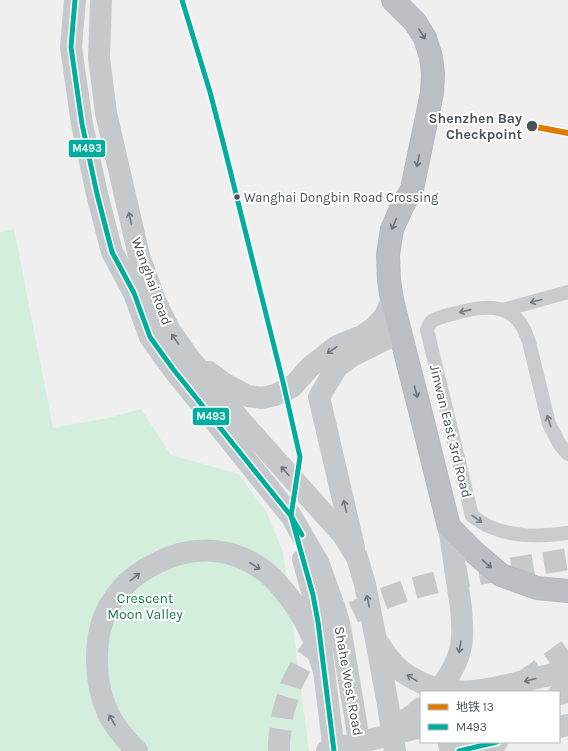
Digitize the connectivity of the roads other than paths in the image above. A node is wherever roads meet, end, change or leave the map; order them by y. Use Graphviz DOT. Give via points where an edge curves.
graph roads {
  1 [pos="75,0"];
  2 [pos="101,0"];
  3 [pos="393,0"];
  4 [pos="568,292"];
  5 [pos="392,300"];
  6 [pos="503,310"];
  7 [pos="400,332"];
  8 [pos="367,348"];
  9 [pos="190,359"];
  10 [pos="407,359"];
  11 [pos="568,454"];
  12 [pos="291,516"];
  13 [pos="449,527"];
  14 [pos="568,534"];
  15 [pos="357,557"];
  16 [pos="568,590"];
  17 [pos="336,612"];
  18 [pos="376,640"];
  19 [pos="324,671"];
  20 [pos="568,671"];
  21 [pos="439,691"];
  22 [pos="450,691"];
  23 [pos="488,691"];
  24 [pos="420,709"];
  25 [pos="420,727"];
  26 [pos="493,743"];
  27 [pos="359,747"];
  28 [pos="137,751"];
  29 [pos="327,751"];
  30 [pos="334,751"];
  31 [pos="395,751"];
  32 [pos="459,751"];
  1 -- 12 [label="main road, Wanghai Road" via="71,47 82,124 112,252 134,293 150,337"];
  9 -- 2 [label="main road, Wanghai Road, one-way" via="170,331 156,303 139,256 106,114 98,58"];
  3 -- 5 [label="highway, one-way" via="415,22 425,38 433,74 432,93 412,189 392,229 388,255"];
  4 -- 6 [label="street, one-way"];
  5 -- 7 [label="highway"];
  5 -- 9 [label="main road, one-way" via="385,316 376,327 337,346 310,367 292,387 275,395 262,398 248,396 225,384"];
  11 -- 6 [label="street, one-way" via="560,445 550,424 525,331 512,314"];
  6 -- 14 [label="street, Jinwan East 3rd Road, one-way" via="484,308 460,312 438,318 431,322 427,330 472,516 502,532 530,536"];
  7 -- 8 [label="main road"];
  7 -- 10 [label="highway"];
  8 -- 10 [label="main road" via="382,348"];
  15 -- 8 [label="main road, one-way" via="319,397 338,367"];
  15 -- 9 [label="main road, Wanghai Road, one-way" via="343,535 242,422"];
  10 -- 13 [label="highway, one-way"];
  12 -- 17 [label="main road, Wanghai Road" via="318,562"];
  12 -- 19 [label="main road" via="313,595"];
  13 -- 16 [label="highway, one-way" via="501,575 538,588"];
  13 -- 21 [label="main road, one-way, bridge" via="461,608 462,633 459,654 450,675"];
  18 -- 15 [label="main road, Wanghai Road, one-way"];
  17 -- 27 [label="main road, Shahe West Road"];
  22 -- 18 [label="main road, one-way" via="426,686 410,677 399,669"];
  18 -- 31 [label="main road"];
  28 -- 19 [label="main road, one-way" via="119,732 108,713 100,690 97,666 98,641 102,621 112,600 127,583 147,568 172,556 194,551 216,551 237,556 267,574 304,620 313,637"];
  19 -- 30 [label="main road"];
  20 -- 23 [label="main road, one-way"];
  24 -- 27 [label="main road, bridge"];
  25 -- 27 [label="main road, bridge"];
  26 -- 32 [label="main road, bridge"];
  27 -- 29 [label="main road, bridge"];
}
